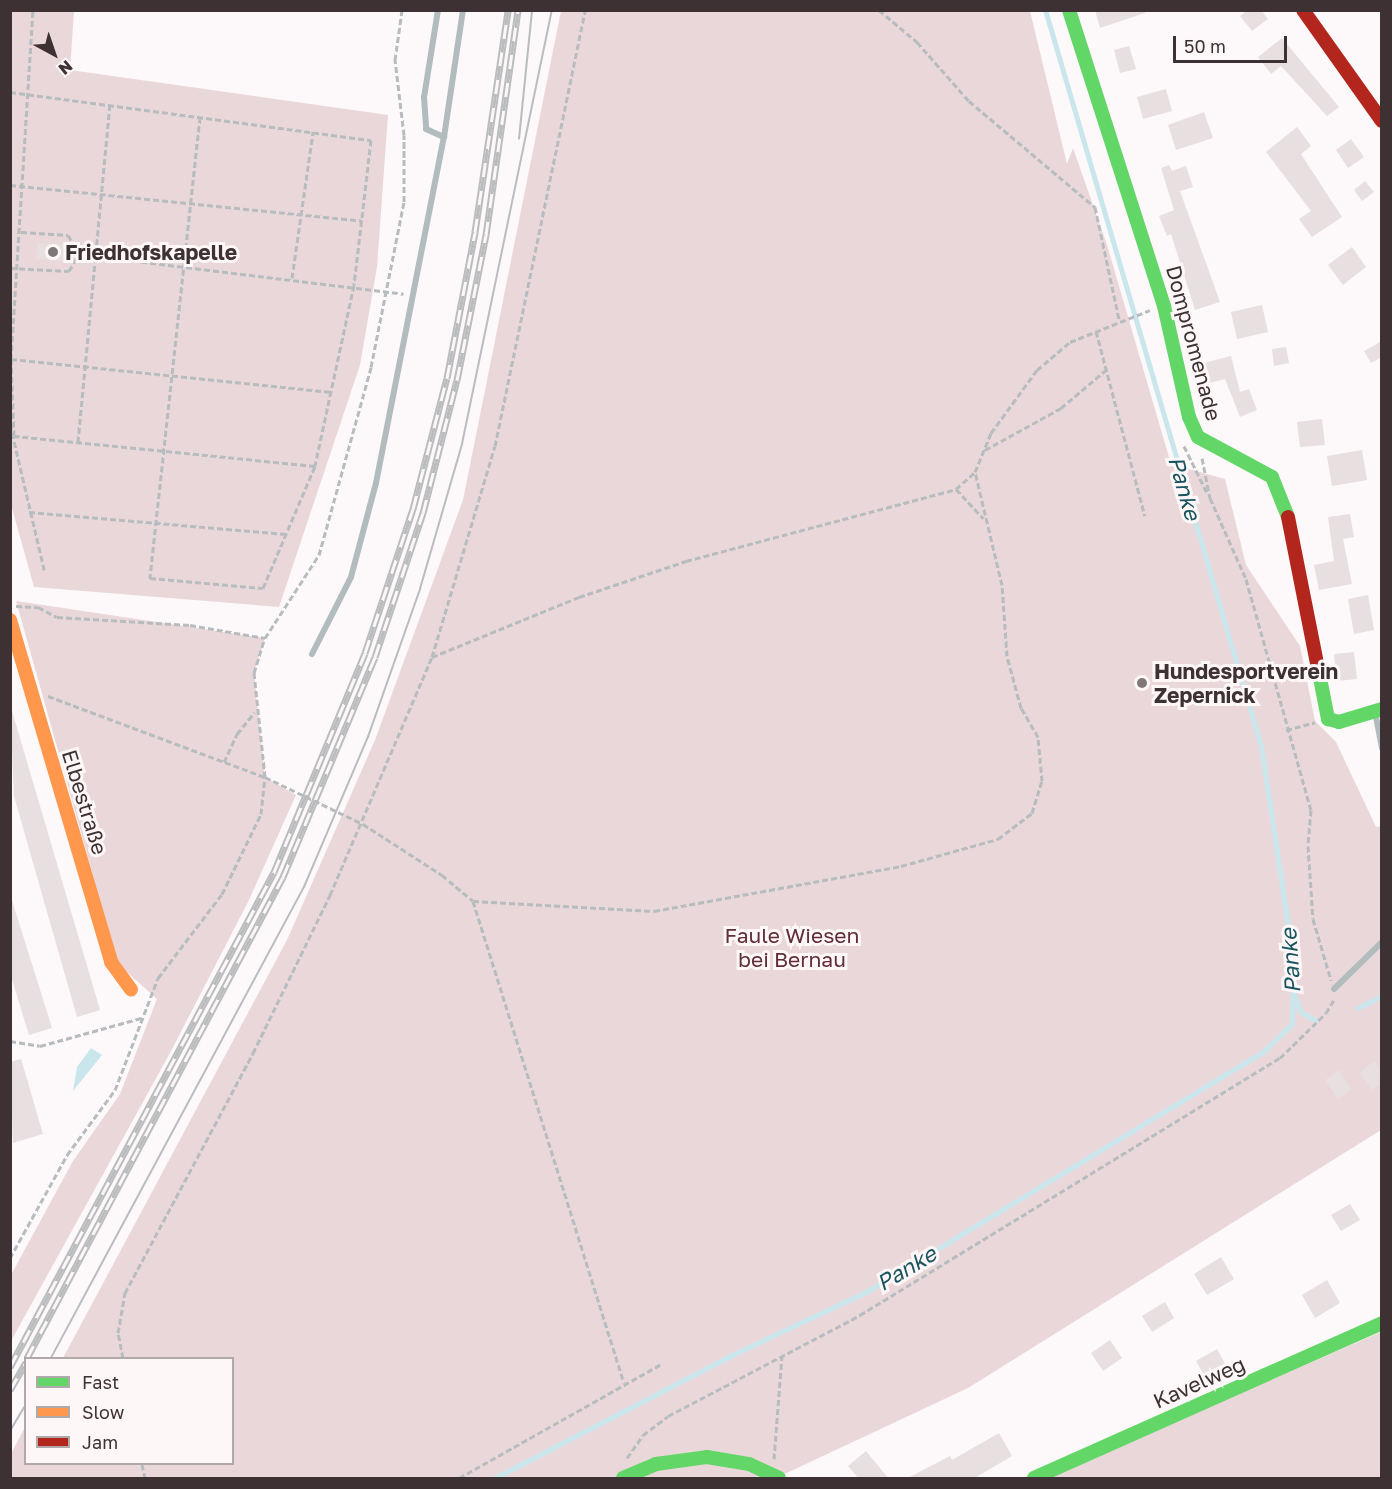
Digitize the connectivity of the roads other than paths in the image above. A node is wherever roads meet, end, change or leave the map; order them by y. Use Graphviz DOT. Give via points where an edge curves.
graph roads {
  1 [pos="438,10"];
  2 [pos="463,10"];
  3 [pos="1069,10"];
  4 [pos="1303,10"];
  5 [pos="1382,121"];
  6 [pos="444,137"];
  7 [pos="10,620"];
  8 [pos="312,654"];
  9 [pos="1378,710"];
  10 [pos="1382,748"];
  11 [pos="1382,942"];
  12 [pos="1334,988"];
  13 [pos="131,990"];
  14 [pos="1382,1323"];
  15 [pos="776,1477"];
  16 [pos="623,1479"];
  17 [pos="1034,1479"];
  1 -- 6 [label="lane" via="424,97 426,129"];
  2 -- 6 [label="lane"];
  3 -- 9 [label="street, Dompromenade" via="1164,306 1189,417 1198,437 1272,477 1285,501 1328,719 1339,722"];
  4 -- 5 [label="street"];
  6 -- 8 [label="lane" via="376,483 351,577"];
  7 -- 13 [label="street, Elbestraße" via="111,962"];
  9 -- 10 [label="lane"];
  11 -- 12 [label="lane"];
  14 -- 17 [label="street, Kavelweg"];
  15 -- 16 [label="street" via="729,1458 707,1457 656,1464"];
}
